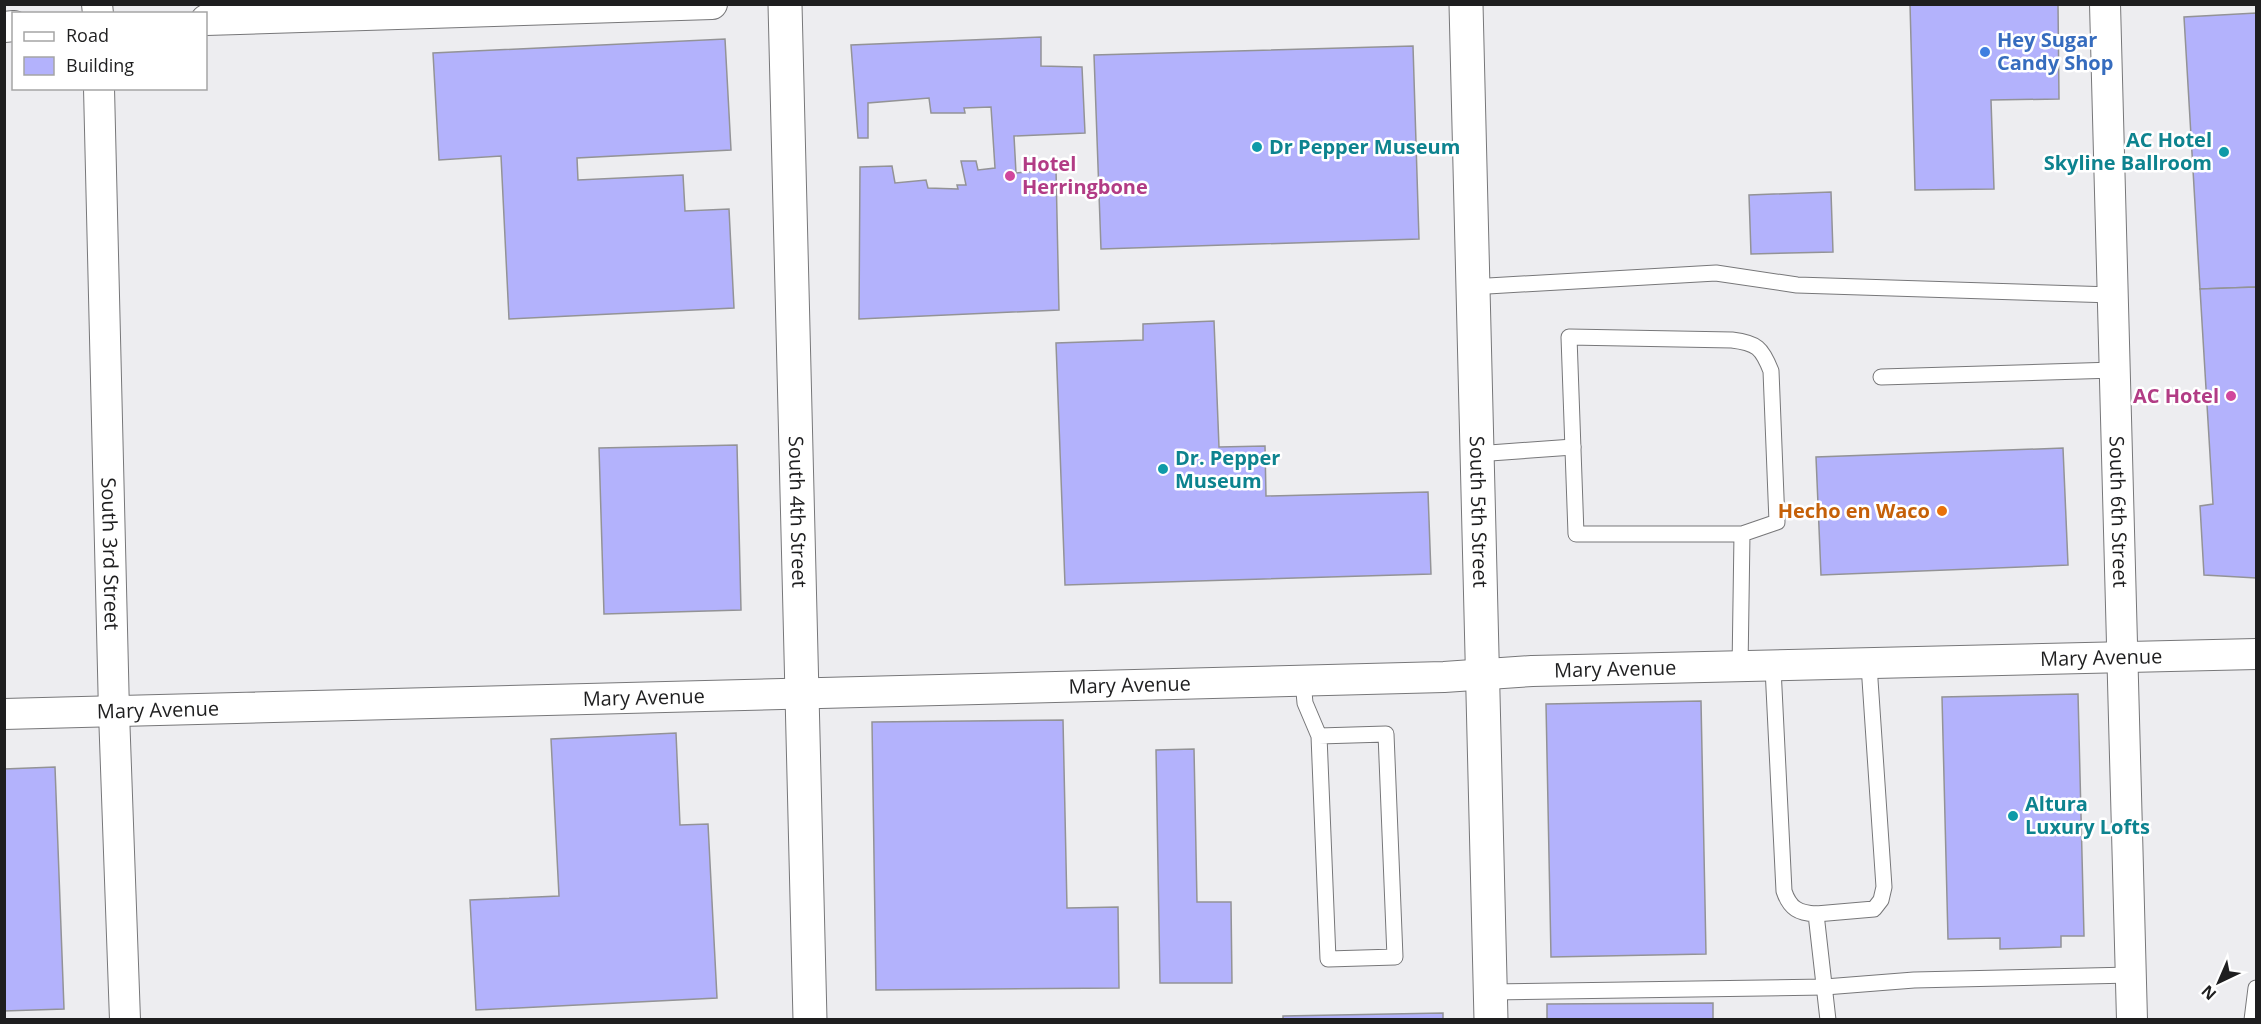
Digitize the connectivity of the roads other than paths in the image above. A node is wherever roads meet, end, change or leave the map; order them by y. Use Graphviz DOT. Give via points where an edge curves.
graph roads {
  1 [pos="712,4"];
  2 [pos="785,4"];
  3 [pos="1466,4"];
  4 [pos="2105,4"];
  5 [pos="207,20"];
  6 [pos="99,90"];
  7 [pos="1472,287"];
  8 [pos="2113,295"];
  9 [pos="2115,370"];
  10 [pos="1881,377"];
  11 [pos="1573,447"];
  12 [pos="1476,454"];
  13 [pos="1742,534"];
  14 [pos="2256,654"];
  15 [pos="2122,658"];
  16 [pos="1869,665"];
  17 [pos="1773,668"];
  18 [pos="1740,669"];
  19 [pos="1482,675"];
  20 [pos="1303,681"];
  21 [pos="802,695"];
  22 [pos="114,712"];
  23 [pos="4,714"];
  24 [pos="1319,736"];
  25 [pos="1816,914"];
  26 [pos="2131,975"];
  27 [pos="1825,987"];
  28 [pos="2256,988"];
  29 [pos="1490,1006"];
  30 [pos="125,1020"];
  31 [pos="810,1020"];
  32 [pos="1828,1020"];
  33 [pos="2132,1020"];
  34 [pos="2252,1020"];
  1 -- 5 [label="street"];
  2 -- 21 [label="street, South 4th Street"];
  3 -- 7 [label="street, South 5th Street"];
  4 -- 8 [label="street, South 6th Street"];
  6 -- 22 [label="street, South 3rd Street"];
  7 -- 8 [label="lane" via="1716,273 1797,285"];
  7 -- 12 [label="street, South 5th Street"];
  8 -- 9 [label="street, South 6th Street"];
  9 -- 10 [label="lane"];
  9 -- 15 [label="street, South 6th Street"];
  11 -- 12 [label="lane"];
  11 -- 13 [label="lane" via="1576,534"];
  11 -- 13 [label="lane" via="1569,337 1751,342 1764,354 1772,371 1777,522"];
  12 -- 19 [label="street, South 5th Street"];
  13 -- 18 [label="lane"];
  14 -- 15 [label="street, Mary Avenue"];
  15 -- 16 [label="street, Mary Avenue"];
  15 -- 26 [label="street, South 6th Street"];
  16 -- 17 [label="street, Mary Avenue"];
  16 -- 25 [label="lane" via="1884,887 1874,909"];
  17 -- 18 [label="street, Mary Avenue"];
  17 -- 25 [label="lane" via="1784,891 1800,913"];
  18 -- 19 [label="street, Mary Avenue"];
  19 -- 20 [label="street, Mary Avenue"];
  19 -- 29 [label="street, South 5th Street"];
  20 -- 21 [label="street, Mary Avenue"];
  20 -- 24 [label="lane" via="1305,703"];
  21 -- 22 [label="street, Mary Avenue"];
  21 -- 31 [label="street, South 4th Street"];
  22 -- 23 [label="street, Mary Avenue"];
  22 -- 30 [label="street, South 3rd Street"];
  24 -- 24 [label="lane" via="1328,959 1395,957 1386,734"];
  25 -- 27 [label="lane"];
  26 -- 27 [label="lane" via="1914,980"];
  26 -- 33 [label="street, South 6th Street"];
  27 -- 29 [label="lane"];
  27 -- 32 [label="lane"];
  28 -- 34 [label="lane"];
}
